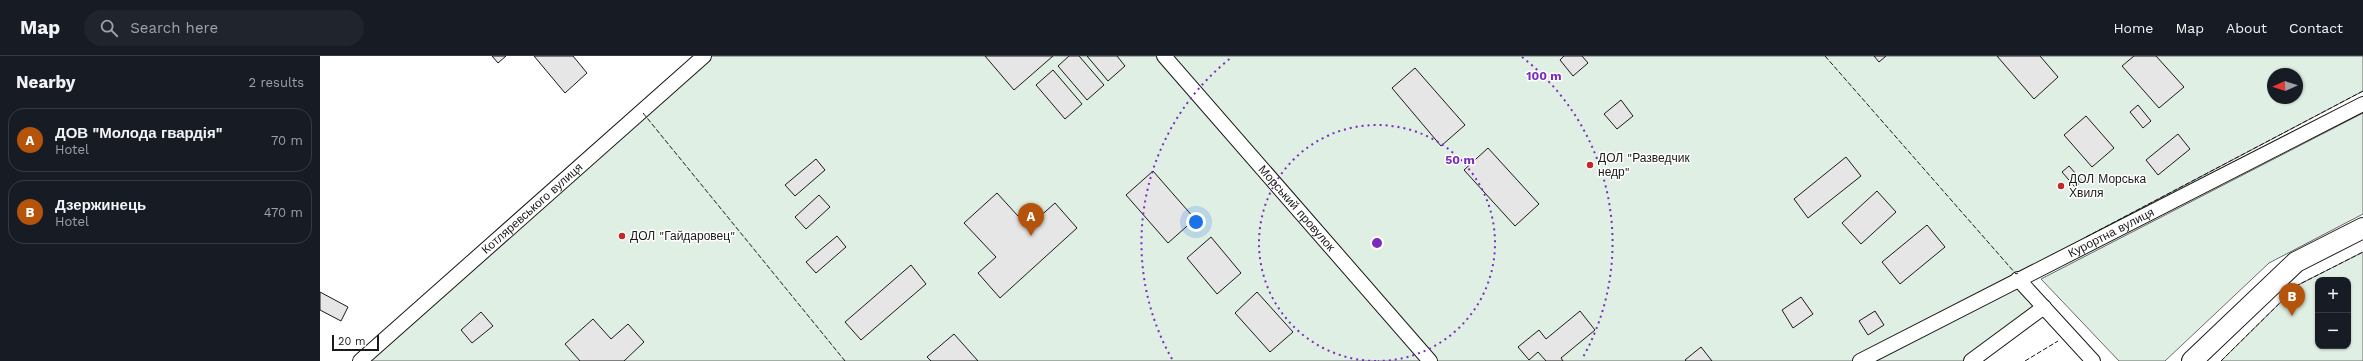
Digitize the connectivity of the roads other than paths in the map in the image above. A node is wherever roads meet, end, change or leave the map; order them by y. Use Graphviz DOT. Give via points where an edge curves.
graph roads {
  1 [pos="704,56"];
  2 [pos="1164,56"];
  3 [pos="2363,104"];
  4 [pos="2363,228"];
  5 [pos="2018,280"];
  6 [pos="2044,307"];
  7 [pos="360,361"];
  8 [pos="1430,361"];
  9 [pos="1860,361"];
  10 [pos="1971,361"];
  11 [pos="2092,361"];
  12 [pos="2192,361"];
  1 -- 7 [label="street, Котляревського вулиця"];
  2 -- 8 [label="street, Морський провулок"];
  3 -- 5 [label="street, Курортна вулиця"];
  4 -- 12 [label="main road" via="2296,262"];
  5 -- 6 [label="street"];
  5 -- 9 [label="street, Курортна вулиця"];
  6 -- 10 [label="street"];
  6 -- 11 [label="street"];
}
